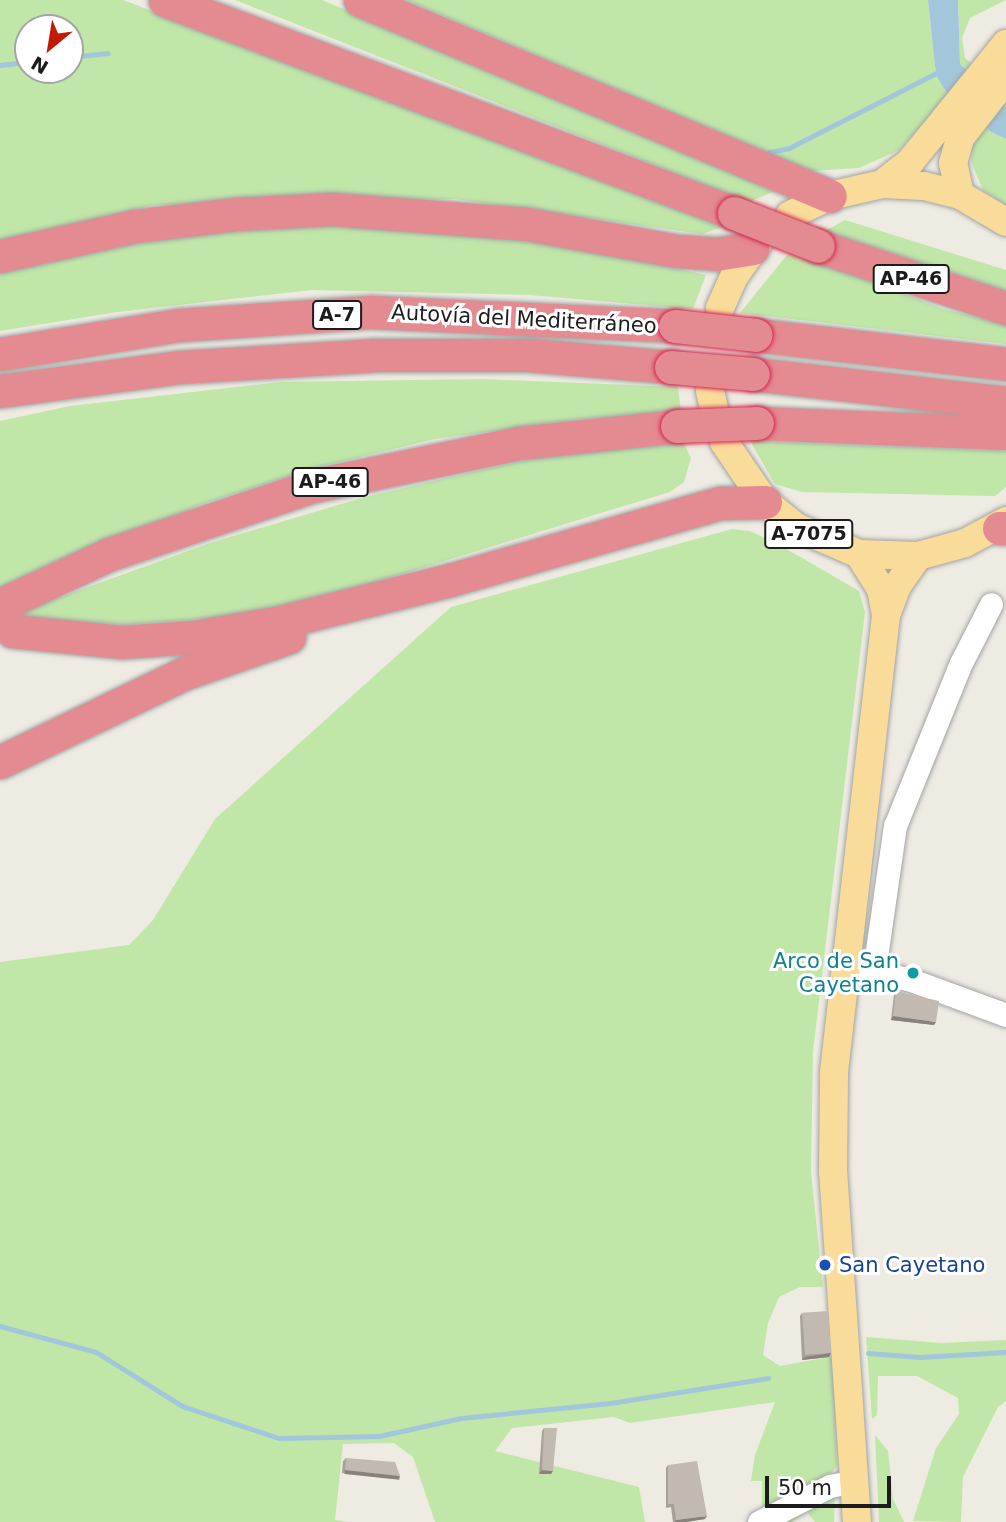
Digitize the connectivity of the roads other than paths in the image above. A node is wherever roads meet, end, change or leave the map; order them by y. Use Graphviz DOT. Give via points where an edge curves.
graph roads {
  1 [pos="165,0"];
  2 [pos="360,0"];
  3 [pos="1001,60"];
  4 [pos="951,132"];
  5 [pos="882,184"];
  6 [pos="960,195"];
  7 [pos="830,196"];
  8 [pos="790,215"];
  9 [pos="1006,222"];
  10 [pos="757,244"];
  11 [pos="0,256"];
  12 [pos="720,308"];
  13 [pos="1006,308"];
  14 [pos="0,354"];
  15 [pos="1006,364"];
  16 [pos="0,391"];
  17 [pos="1006,403"];
  18 [pos="1006,433"];
  19 [pos="724,442"];
  20 [pos="765,502"];
  21 [pos="1004,526"];
  22 [pos="859,554"];
  23 [pos="918,556"];
  24 [pos="450,580"];
  25 [pos="990,604"];
  26 [pos="886,615"];
  27 [pos="6,618"];
  28 [pos="0,762"];
  29 [pos="844,965"];
  30 [pos="874,971"];
  31 [pos="1006,1015"];
  32 [pos="856,1481"];
  33 [pos="759,1522"];
  34 [pos="857,1522"];
  1 -- 13 [label="highway, AP-46, bridge" via="818,246"];
  2 -- 7 [label="highway"];
  3 -- 4 [label="main road"];
  4 -- 5 [label="main road"];
  4 -- 6 [label="main road"];
  5 -- 6 [label="main road" via="924,186"];
  5 -- 7 [label="main road"];
  6 -- 9 [label="main road"];
  7 -- 8 [label="main road"];
  10 -- 11 [label="highway" via="716,254 677,251 514,222 332,209 135,226"];
  10 -- 12 [label="main road"];
  14 -- 15 [label="highway, Autovía del Mediterráneo / A-7, bridge" via="179,325 372,312 676,326"];
  16 -- 17 [label="highway, Autovía del Mediterráneo / A-7, bridge" via="180,367 374,355 528,355"];
  18 -- 27 [label="highway, AP-46, bridge" via="757,423 677,426 519,443 312,486 110,554"];
  19 -- 20 [label="main road, A-7075"];
  20 -- 22 [label="main road, A-7075" via="796,527"];
  20 -- 24 [label="highway" via="721,503"];
  21 -- 23 [label="main road, A-7075"];
  22 -- 23 [label="main road, A-7075"];
  22 -- 26 [label="main road, A-7075" via="881,589"];
  23 -- 26 [label="main road, A-7075" via="897,586"];
  24 -- 27 [label="highway" via="276,623 193,637 122,642"];
  24 -- 28 [label="highway" via="185,673"];
  25 -- 30 [label="street" via="961,663 895,827"];
  26 -- 29 [label="main road, A-7075"];
  29 -- 30 [label="street"];
  29 -- 32 [label="main road, A-7075" via="831,1127"];
  30 -- 31 [label="street"];
  32 -- 33 [label="street" via="830,1486"];
  32 -- 34 [label="main road, A-7075"];
}
